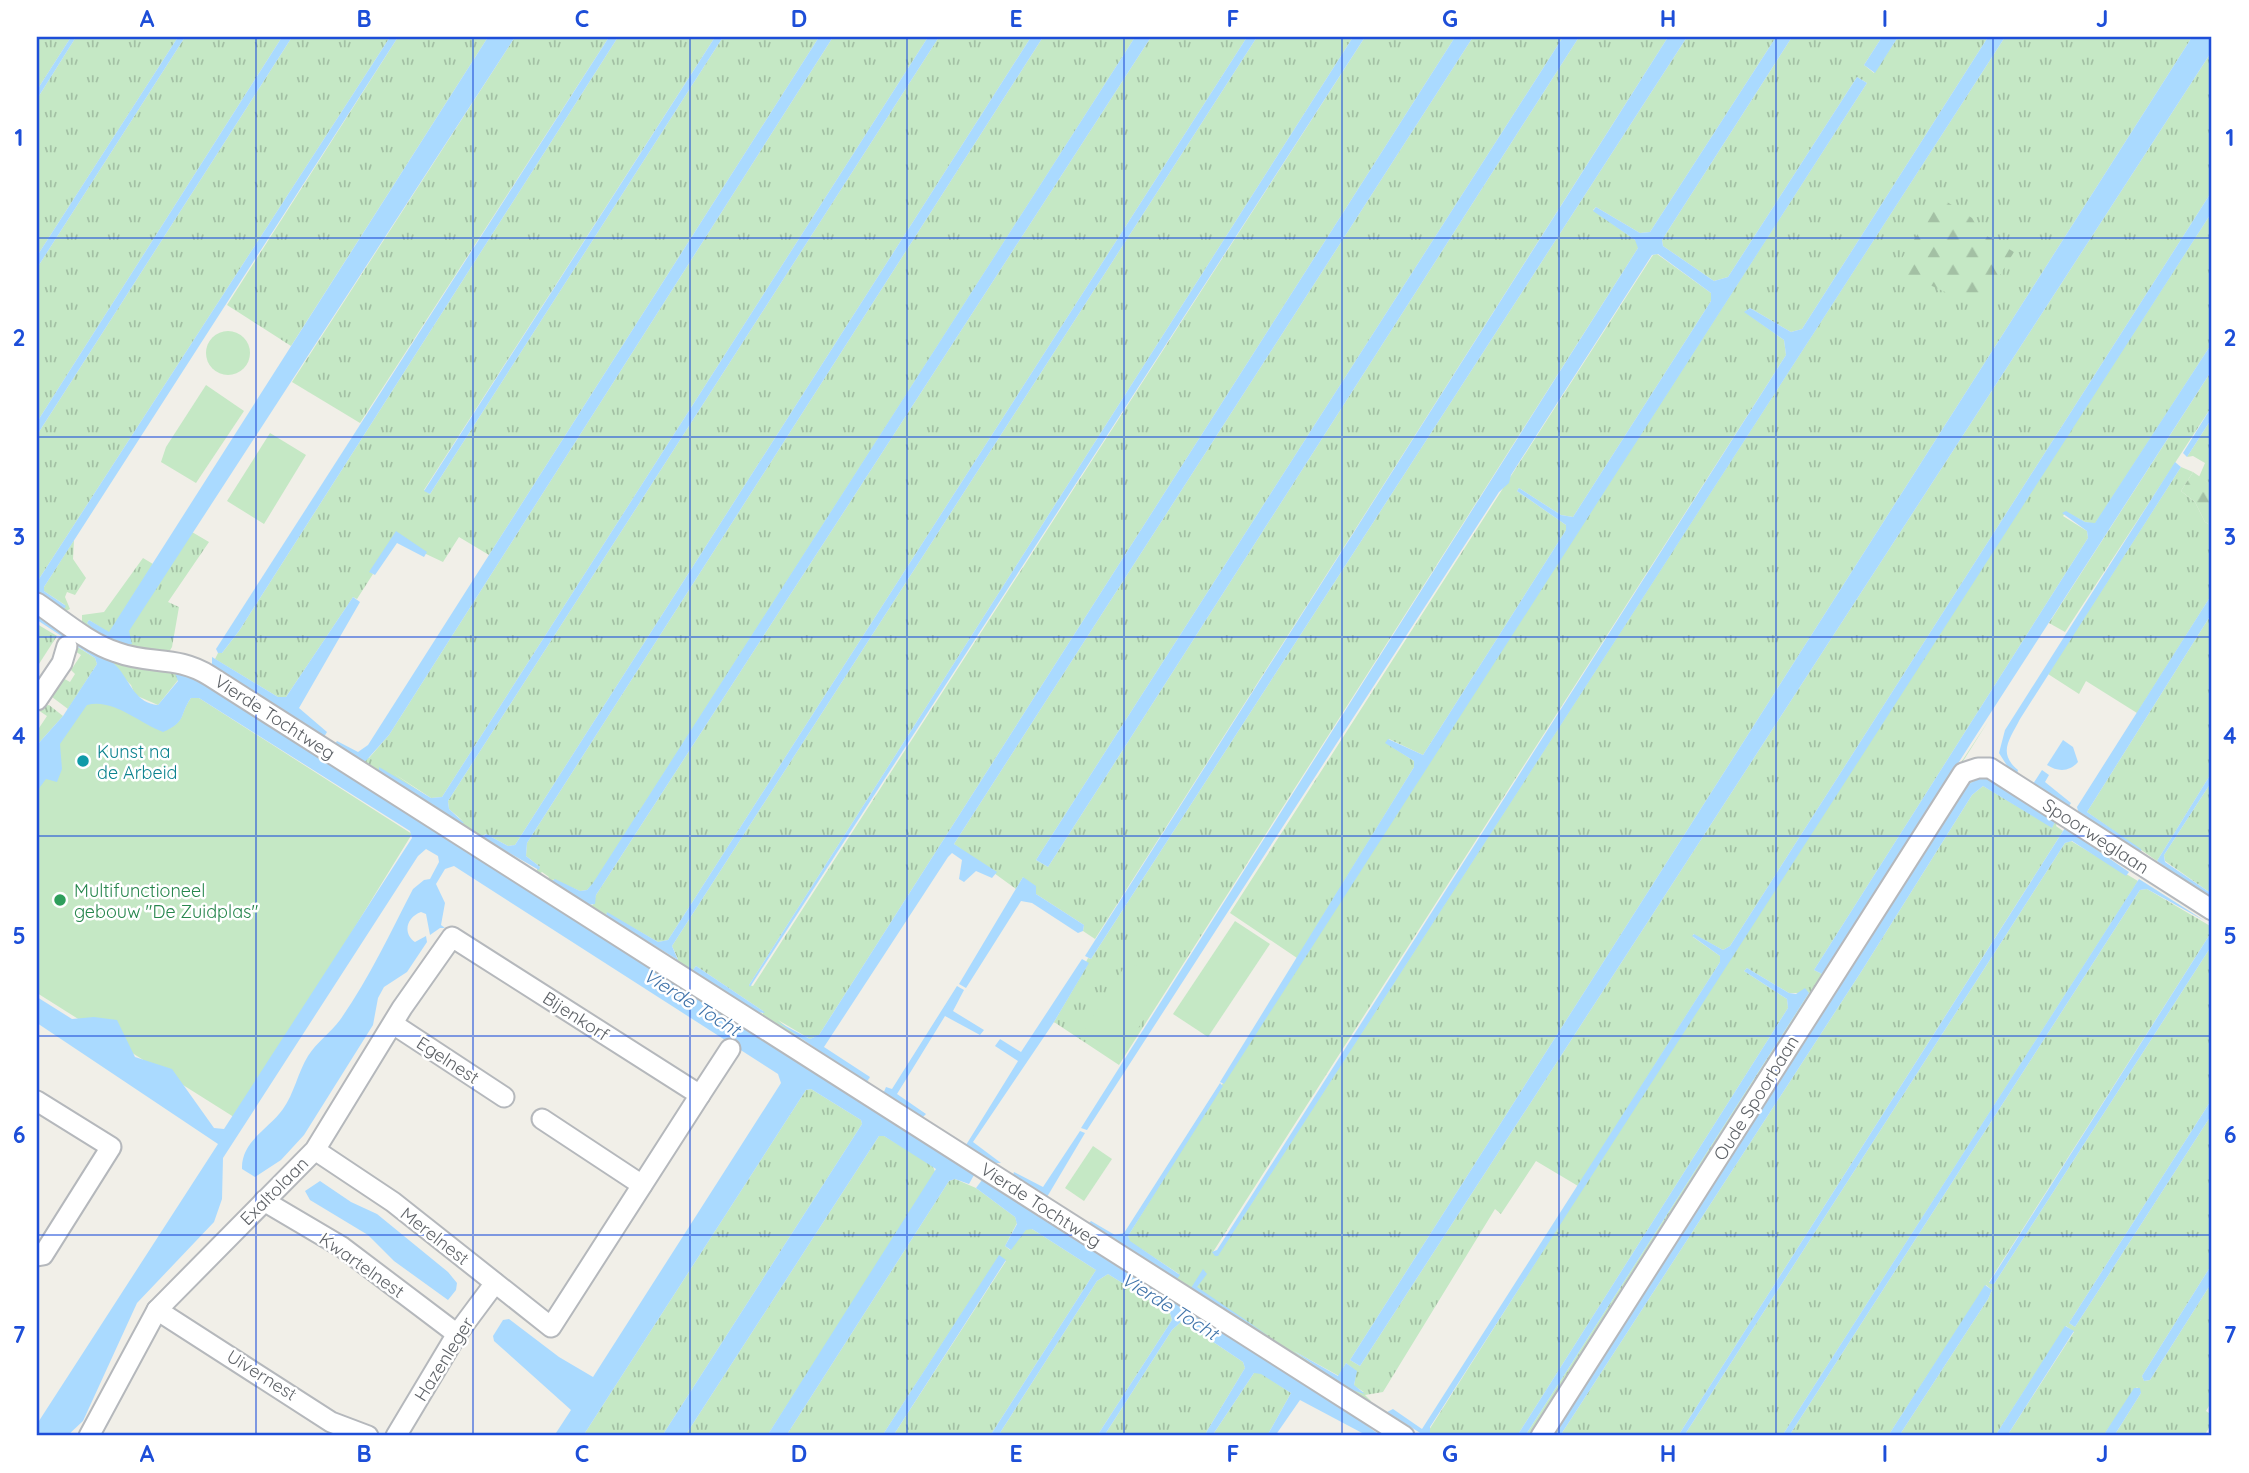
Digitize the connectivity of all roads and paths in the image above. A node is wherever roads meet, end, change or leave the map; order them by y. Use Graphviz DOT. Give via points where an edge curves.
graph roads {
  1 [pos="37,603"];
  2 [pos="67,646"];
  3 [pos="37,700"];
  4 [pos="1978,768"];
  5 [pos="2212,910"];
  6 [pos="452,937"];
  7 [pos="393,1024"];
  8 [pos="730,1049"];
  9 [pos="699,1095"];
  10 [pos="504,1097"];
  11 [pos="37,1101"];
  12 [pos="542,1119"];
  13 [pos="315,1150"];
  14 [pos="642,1185"];
  15 [pos="264,1201"];
  16 [pos="37,1256"];
  17 [pos="495,1283"];
  18 [pos="157,1310"];
  19 [pos="457,1334"];
  20 [pos="326,1429"];
  21 [pos="89,1436"];
  22 [pos="368,1436"];
  23 [pos="396,1436"];
  24 [pos="1404,1436"];
  25 [pos="1541,1436"];
  1 -- 24 [label="street, Vierde Tochtweg" via="112,651 193,665 747,1022"];
  2 -- 3 [label="street" via="62,663"];
  4 -- 5 [label="street, Spoorweglaan" via="2000,774"];
  4 -- 25 [label="street, Oude Spoorbaan" via="1958,779"];
  6 -- 7 [label="street, Exaltolaan"];
  6 -- 9 [label="street, Bijenkorf"];
  7 -- 10 [label="street, Egelnest"];
  7 -- 13 [label="street, Exaltolaan"];
  8 -- 9 [label="street"];
  9 -- 14 [label="street"];
  11 -- 16 [label="street" via="111,1147 43,1255"];
  12 -- 14 [label="street"];
  13 -- 15 [label="street, Exaltolaan"];
  13 -- 17 [label="street, Merelnest" via="393,1202"];
  14 -- 17 [label="street, Merelnest" via="551,1326"];
  15 -- 18 [label="street, Exaltolaan"];
  15 -- 19 [label="street, Kwartelnest" via="341,1247"];
  17 -- 19 [label="street, Hazenleger"];
  18 -- 20 [label="street, Uivernest"];
  18 -- 21 [label="street, Exaltolaan"];
  19 -- 23 [label="street, Hazenleger"];
  20 -- 22 [label="street, Uivernest"];
}
